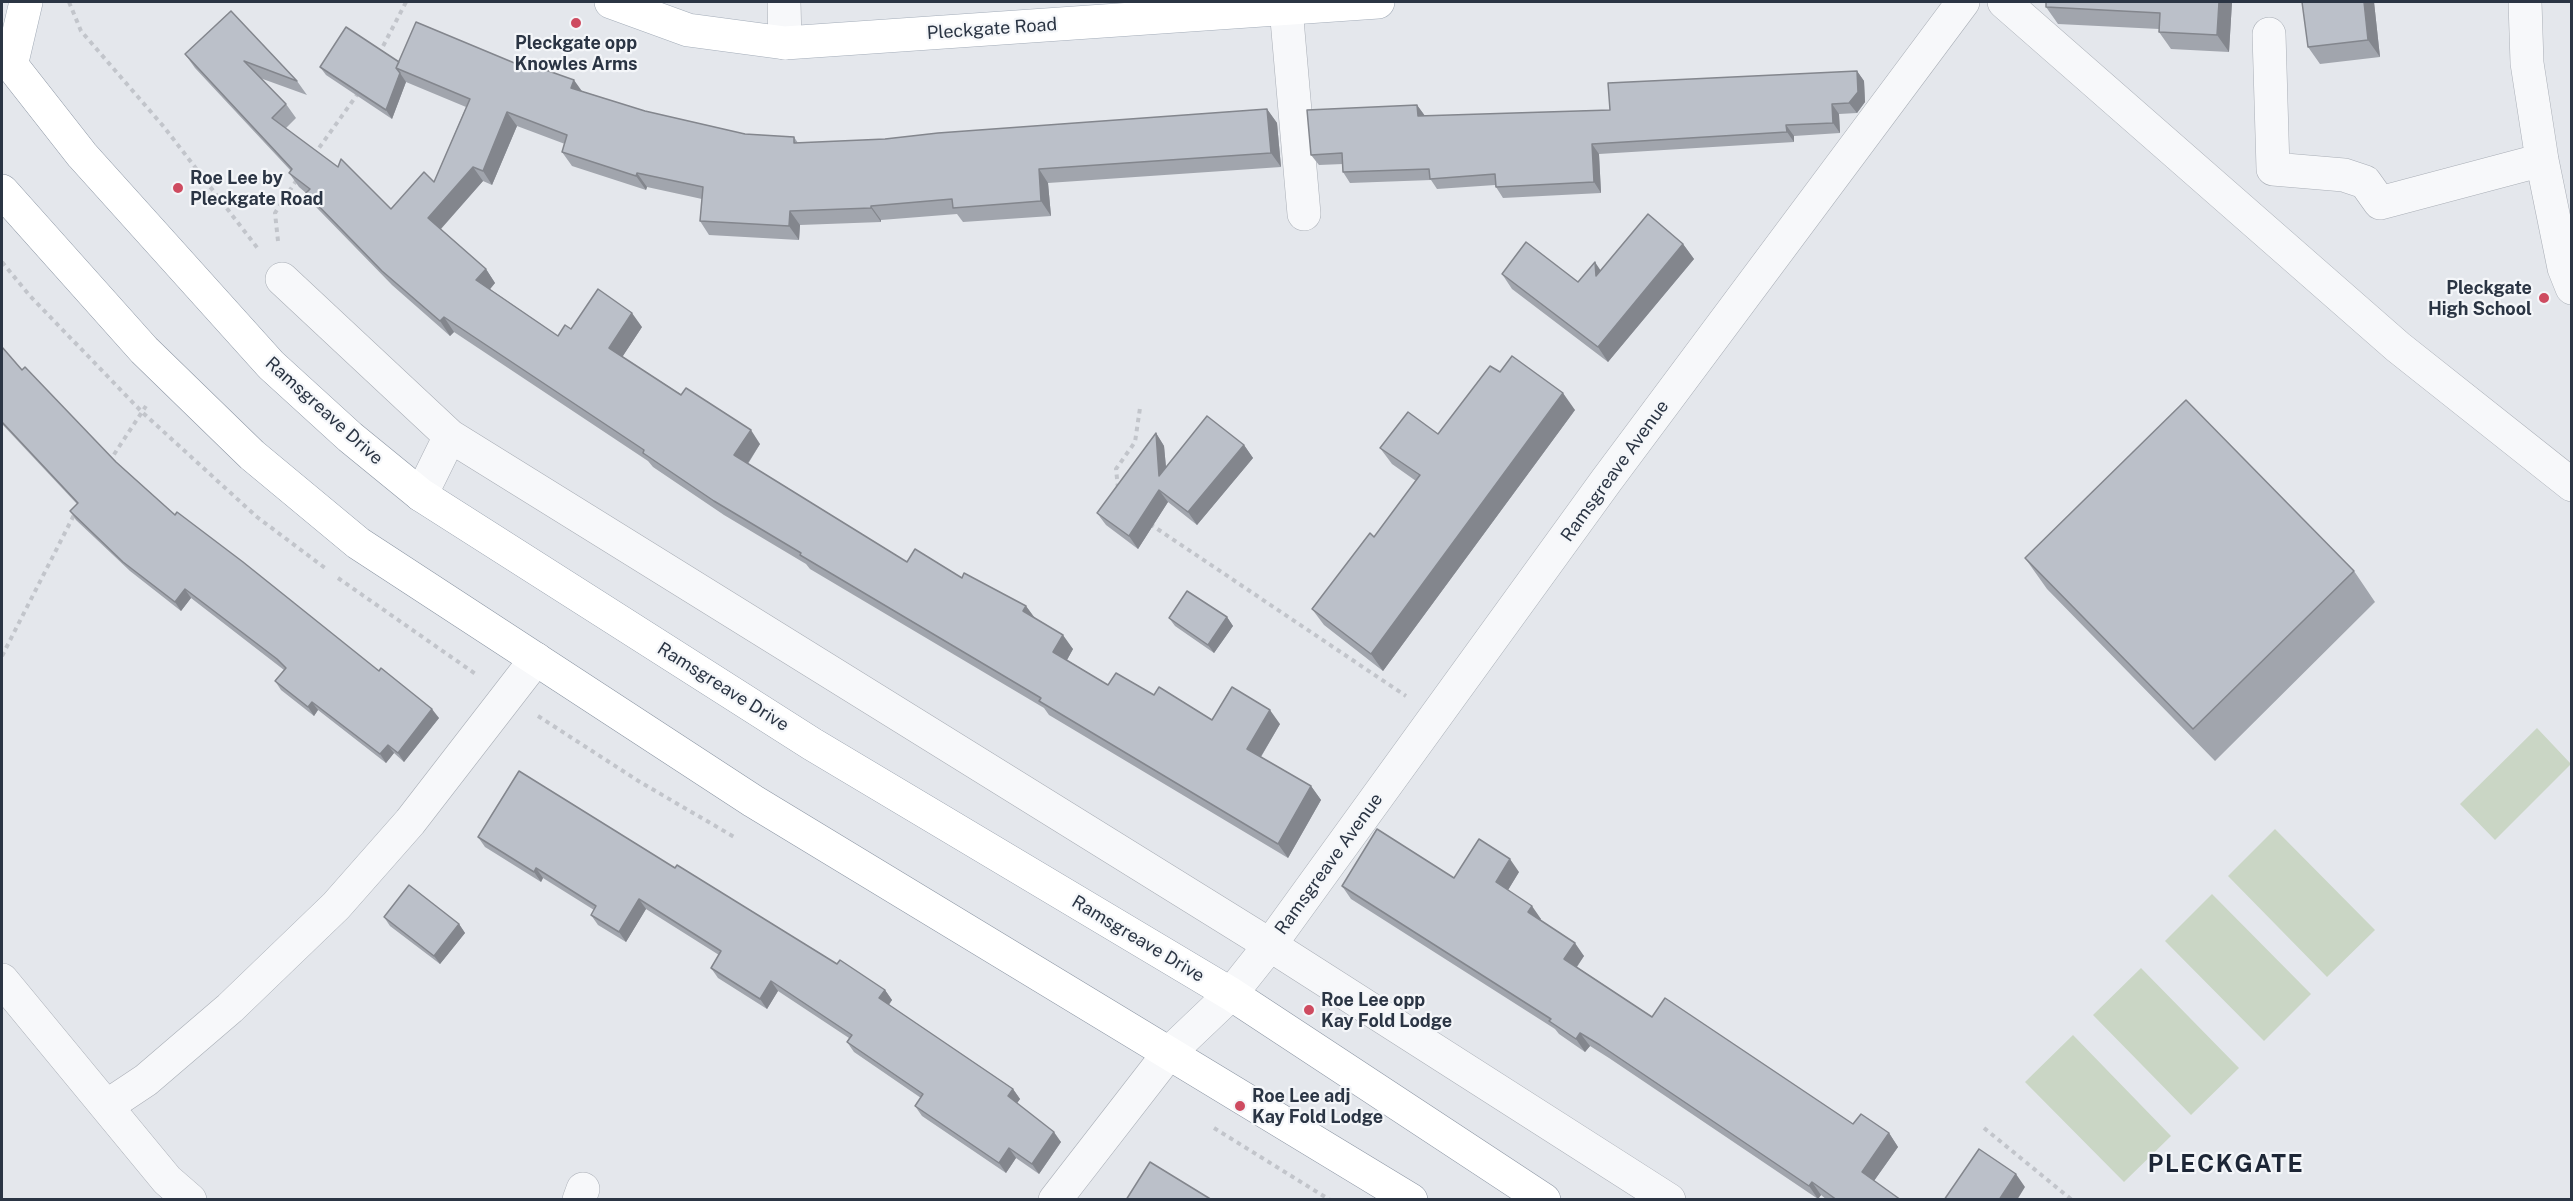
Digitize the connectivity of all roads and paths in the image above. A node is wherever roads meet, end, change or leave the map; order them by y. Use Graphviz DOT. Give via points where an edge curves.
graph roads {
  1 [pos="26,2"];
  2 [pos="69,2"];
  3 [pos="406,2"];
  4 [pos="611,2"];
  5 [pos="784,2"];
  6 [pos="1378,2"];
  7 [pos="1963,2"];
  8 [pos="2004,2"];
  9 [pos="2526,2"];
  10 [pos="1286,8"];
  11 [pos="2269,34"];
  12 [pos="785,43"];
  13 [pos="6,60"];
  14 [pos="374,64"];
  15 [pos="364,85"];
  16 [pos="2542,160"];
  17 [pos="308,164"];
  18 [pos="301,174"];
  19 [pos="2,190"];
  20 [pos="1304,214"];
  21 [pos="282,279"];
  22 [pos="2571,288"];
  23 [pos="171,374"];
  24 [pos="1140,408"];
  25 [pos="450,436"];
  26 [pos="104,470"];
  27 [pos="2571,485"];
  28 [pos="1119,492"];
  29 [pos="421,495"];
  30 [pos="78,508"];
  31 [pos="1140,517"];
  32 [pos="2,656"];
  33 [pos="536,659"];
  34 [pos="1436,716"];
  35 [pos="1270,945"];
  36 [pos="2,980"];
  37 [pos="1231,994"];
  38 [pos="1170,1053"];
  39 [pos="107,1106"];
  40 [pos="1984,1128"];
  41 [pos="190,1200"];
  42 [pos="1055,1200"];
  43 [pos="1411,1200"];
  44 [pos="1544,1200"];
  45 [pos="1669,1200"];
  46 [pos="2072,1200"];
  1 -- 13 [label="main road"];
  2 -- 21 [label="path" via="81,31 164,127"];
  3 -- 14 [label="path"];
  4 -- 12 [label="main road, Pleckgate Road" via="688,30"];
  5 -- 12 [label="street"];
  6 -- 10 [label="main road, Pleckgate Road"];
  7 -- 34 [label="street, Ramsgreave Avenue"];
  8 -- 27 [label="street" via="2398,347"];
  9 -- 16 [label="street" via="2527,63"];
  10 -- 12 [label="main road, Pleckgate Road"];
  10 -- 20 [label="street"];
  11 -- 16 [label="street" via="2273,169 2344,175 2364,182 2380,203"];
  13 -- 29 [label="main road, Ramsgreave Drive" via="82,155 271,365"];
  15 -- 17 [label="path"];
  16 -- 22 [label="street"];
  18 -- 21 [label="path" via="275,213"];
  19 -- 23 [label="main road" via="144,350"];
  21 -- 25 [label="street"];
  23 -- 26 [label="path"];
  23 -- 33 [label="main road" via="252,455 358,543"];
  24 -- 28 [label="path" via="1135,442 1116,468"];
  25 -- 29 [label="street"];
  25 -- 35 [label="street"];
  29 -- 37 [label="main road, Ramsgreave Drive" via="812,744"];
  30 -- 32 [label="path"];
  31 -- 34 [label="path"];
  33 -- 38 [label="main road" via="753,801"];
  33 -- 39 [label="street" via="410,822 336,906 230,1008 146,1080"];
  34 -- 35 [label="street, Ramsgreave Avenue"];
  35 -- 37 [label="street, Ramsgreave Avenue"];
  35 -- 45 [label="street"];
  36 -- 39 [label="street"];
  37 -- 38 [label="street, Ramsgreave Avenue"];
  37 -- 44 [label="main road, Ramsgreave Drive"];
  38 -- 42 [label="street, Ramsgreave Avenue"];
  38 -- 43 [label="main road"];
  39 -- 41 [label="street" via="167,1180"];
  40 -- 46 [label="path"];
}
